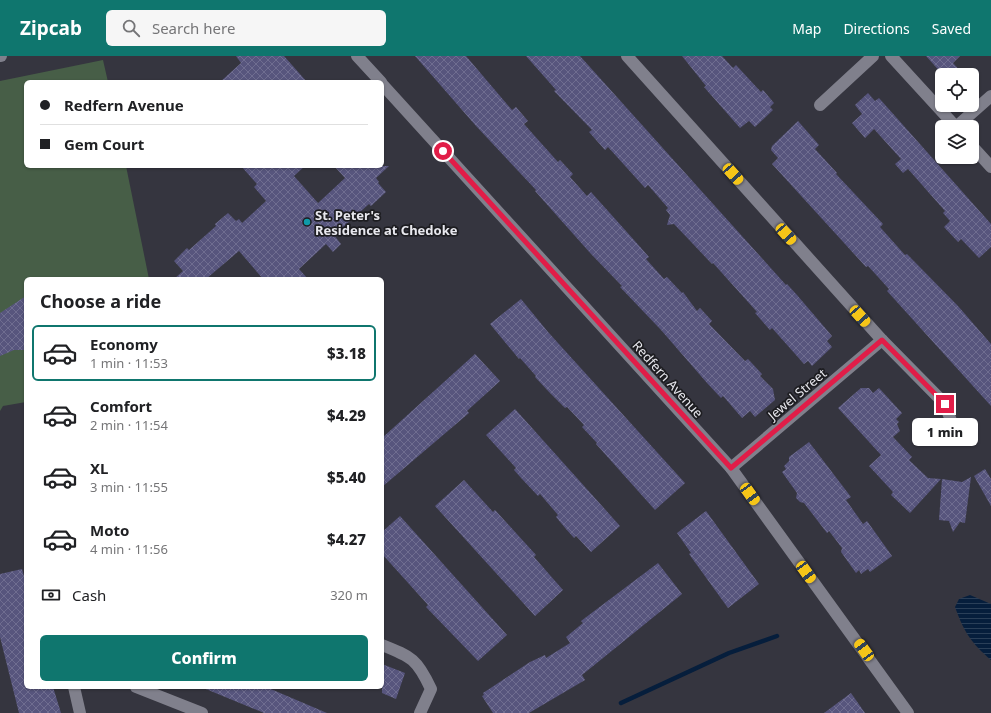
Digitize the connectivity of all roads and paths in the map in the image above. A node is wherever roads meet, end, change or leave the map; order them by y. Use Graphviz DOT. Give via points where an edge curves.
graph roads {
  1 [pos="357,56"];
  2 [pos="627,56"];
  3 [pos="873,56"];
  4 [pos="891,56"];
  5 [pos="378,80"];
  6 [pos="384,86"];
  7 [pos="991,96"];
  8 [pos="820,105"];
  9 [pos="950,120"];
  10 [pos="964,120"];
  11 [pos="979,154"];
  12 [pos="991,167"];
  13 [pos="882,340"];
  14 [pos="955,432"];
  15 [pos="731,468"];
  16 [pos="384,646"];
  17 [pos="74,689"];
  18 [pos="141,689"];
  19 [pos="80,713"];
  20 [pos="202,713"];
  21 [pos="420,713"];
  22 [pos="908,713"];
  1 -- 5 [label="street, Redfern Avenue"];
  2 -- 13 [label="street"];
  3 -- 8 [label="street"];
  4 -- 9 [label="street"];
  6 -- 15 [label="street, Redfern Avenue"];
  7 -- 10 [label="street"];
  11 -- 12 [label="street"];
  13 -- 14 [label="street" via="945,404"];
  13 -- 15 [label="street, Jewel Street"];
  15 -- 22 [label="street, Redfern Avenue"];
  16 -- 21 [label="street" via="408,656 423,671 431,689"];
  17 -- 19 [label="street"];
  18 -- 20 [label="street"];
}
